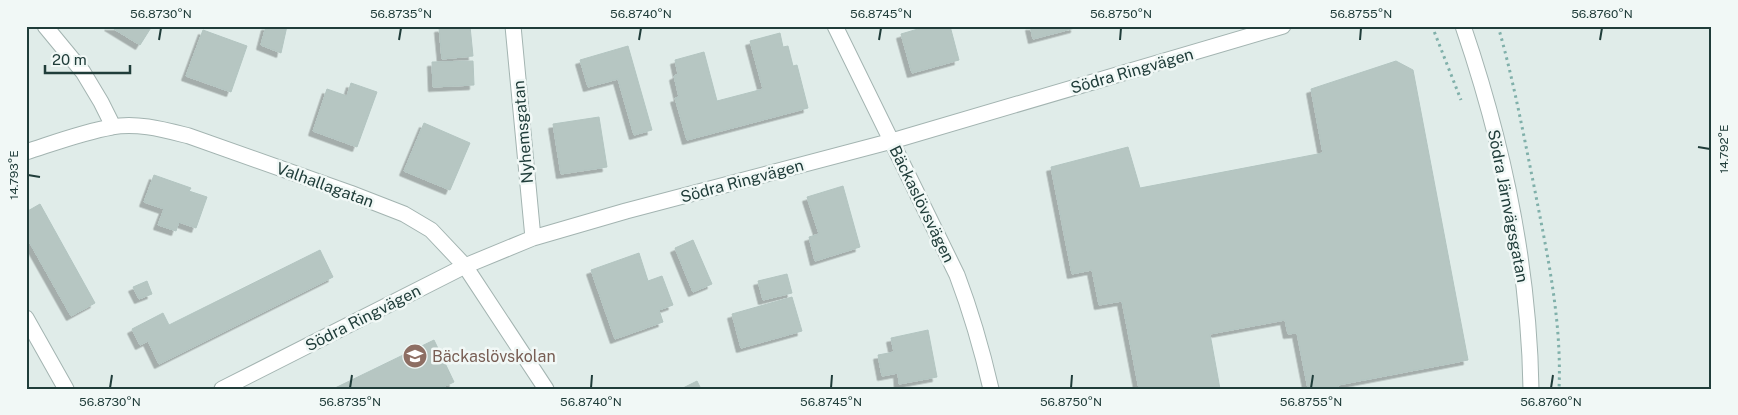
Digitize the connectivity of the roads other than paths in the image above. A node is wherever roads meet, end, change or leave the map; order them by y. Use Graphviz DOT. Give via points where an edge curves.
graph roads {
  1 [pos="45,26"];
  2 [pos="513,26"];
  3 [pos="836,26"];
  4 [pos="1283,26"];
  5 [pos="1463,26"];
  6 [pos="113,126"];
  7 [pos="892,141"];
  8 [pos="26,152"];
  9 [pos="533,238"];
  10 [pos="465,266"];
  11 [pos="26,318"];
  12 [pos="66,389"];
  13 [pos="222,389"];
  14 [pos="546,389"];
  15 [pos="990,389"];
  16 [pos="1531,389"];
  1 -- 6 [label="street" via="83,72"];
  2 -- 9 [label="street, Nyhemsgatan"];
  3 -- 7 [label="street, Bäckaslövsvägen"];
  4 -- 7 [label="street, Södra Ringvägen"];
  5 -- 16 [label="street, Södra Järnvägsgatan" via="1504,173 1520,252 1530,345"];
  6 -- 8 [label="street, Valhallagatan"];
  6 -- 10 [label="street, Valhallagatan" via="140,126 189,136 404,214 431,230"];
  7 -- 9 [label="street, Södra Ringvägen"];
  7 -- 15 [label="street, Bäckaslövsvägen" via="957,275 978,336"];
  9 -- 10 [label="street, Södra Ringvägen"];
  10 -- 13 [label="street, Södra Ringvägen"];
  10 -- 14 [label="street, Valhallagatan"];
  11 -- 12 [label="street"];
}
